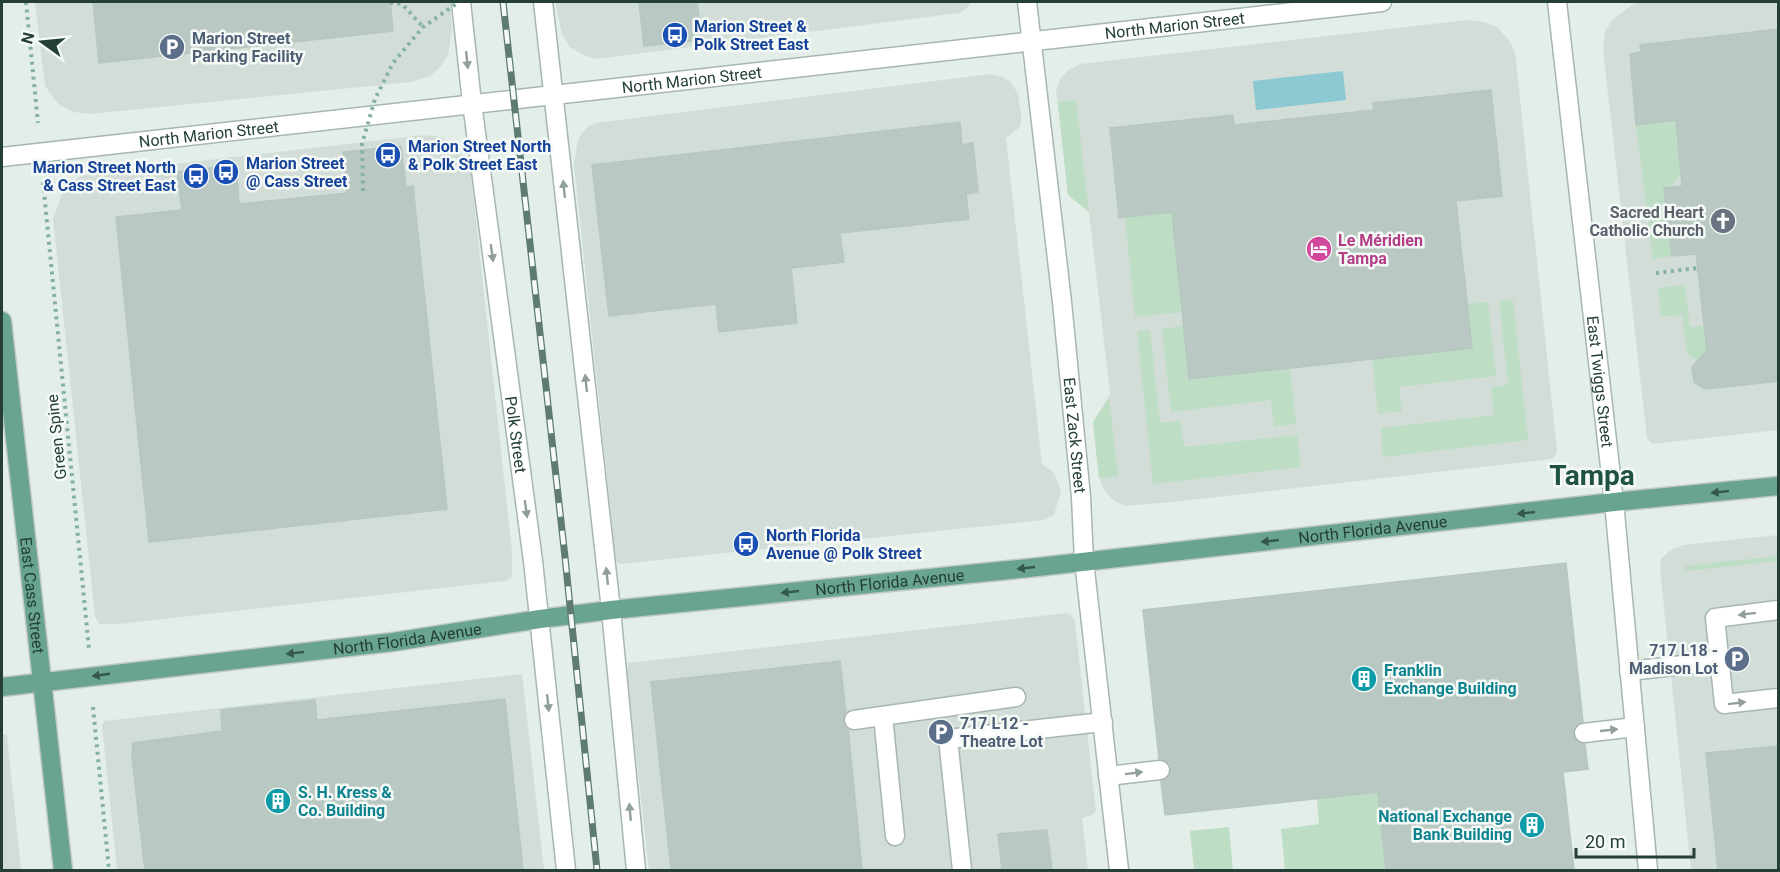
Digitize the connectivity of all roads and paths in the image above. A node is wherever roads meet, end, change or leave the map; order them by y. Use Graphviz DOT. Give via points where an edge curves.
graph roads {
  1 [pos="26,2"];
  2 [pos="460,2"];
  3 [pos="543,2"];
  4 [pos="1027,2"];
  5 [pos="1382,2"];
  6 [pos="1557,2"];
  7 [pos="390,3"];
  8 [pos="423,27"];
  9 [pos="1031,41"];
  10 [pos="554,94"];
  11 [pos="472,103"];
  12 [pos="41,151"];
  13 [pos="2,157"];
  14 [pos="363,191"];
  15 [pos="1698,268"];
  16 [pos="1656,273"];
  17 [pos="2,321"];
  18 [pos="3,356"];
  19 [pos="1779,486"];
  20 [pos="1614,502"];
  21 [pos="1084,561"];
  22 [pos="611,610"];
  23 [pos="1779,610"];
  24 [pos="540,618"];
  25 [pos="1720,661"];
  26 [pos="1629,671"];
  27 [pos="92,676"];
  28 [pos="42,683"];
  29 [pos="2,687"];
  30 [pos="1016,698"];
  31 [pos="1779,698"];
  32 [pos="944,708"];
  33 [pos="883,716"];
  34 [pos="854,720"];
  35 [pos="1102,722"];
  36 [pos="1635,727"];
  37 [pos="1584,733"];
  38 [pos="948,739"];
  39 [pos="1160,770"];
  40 [pos="1108,776"];
  41 [pos="895,836"];
  42 [pos="63,870"];
  43 [pos="109,870"];
  44 [pos="566,870"];
  45 [pos="636,870"];
  46 [pos="962,870"];
  47 [pos="1119,870"];
  48 [pos="1648,870"];
  1 -- 12 [label="path, Green Spine"];
  2 -- 8 [label="path, bridge"];
  2 -- 11 [label="street, Polk Street, one-way"];
  3 -- 10 [label="street"];
  4 -- 9 [label="street, East Zack Street"];
  5 -- 9 [label="street, North Marion Street"];
  6 -- 20 [label="street, East Twiggs Street"];
  7 -- 8 [label="path" via="402,4"];
  8 -- 14 [label="path, bridge" via="393,63 375,99 362,144"];
  9 -- 10 [label="street, North Marion Street"];
  9 -- 21 [label="street, East Zack Street" via="1062,302"];
  10 -- 11 [label="street, North Marion Street"];
  22 -- 10 [label="street, one-way"];
  11 -- 12 [label="street, North Marion Street"];
  11 -- 24 [label="street, Polk Street, one-way"];
  12 -- 13 [label="street, North Marion Street"];
  12 -- 27 [label="path, Green Spine"];
  15 -- 16 [label="path"];
  17 -- 18 [label="main road, East Cass Street"];
  18 -- 28 [label="main road, East Cass Street"];
  19 -- 20 [label="main road, North Florida Avenue, one-way"];
  20 -- 21 [label="main road, North Florida Avenue, one-way"];
  20 -- 26 [label="street, East Twiggs Street"];
  21 -- 22 [label="main road, North Florida Avenue, one-way"];
  21 -- 35 [label="street, East Zack Street"];
  22 -- 24 [label="main road, North Florida Avenue"];
  45 -- 22 [label="street, one-way"];
  23 -- 25 [label="street, one-way" via="1715,618"];
  24 -- 27 [label="main road, North Florida Avenue, one-way" via="393,642"];
  24 -- 44 [label="street, Polk Street, one-way"];
  25 -- 26 [label="street"];
  25 -- 31 [label="street, one-way" via="1724,704"];
  26 -- 36 [label="street, East Twiggs Street"];
  27 -- 28 [label="main road, North Florida Avenue"];
  27 -- 43 [label="path, Green Spine"];
  28 -- 29 [label="main road, North Florida Avenue"];
  28 -- 42 [label="main road, East Cass Street"];
  30 -- 32 [label="street"];
  32 -- 33 [label="street"];
  32 -- 38 [label="street"];
  33 -- 34 [label="street"];
  33 -- 41 [label="street"];
  35 -- 38 [label="street"];
  35 -- 40 [label="street, East Zack Street"];
  37 -- 36 [label="street, one-way"];
  36 -- 48 [label="street, East Twiggs Street"];
  38 -- 46 [label="street"];
  40 -- 39 [label="street, one-way"];
  40 -- 47 [label="street, East Zack Street"];
}
